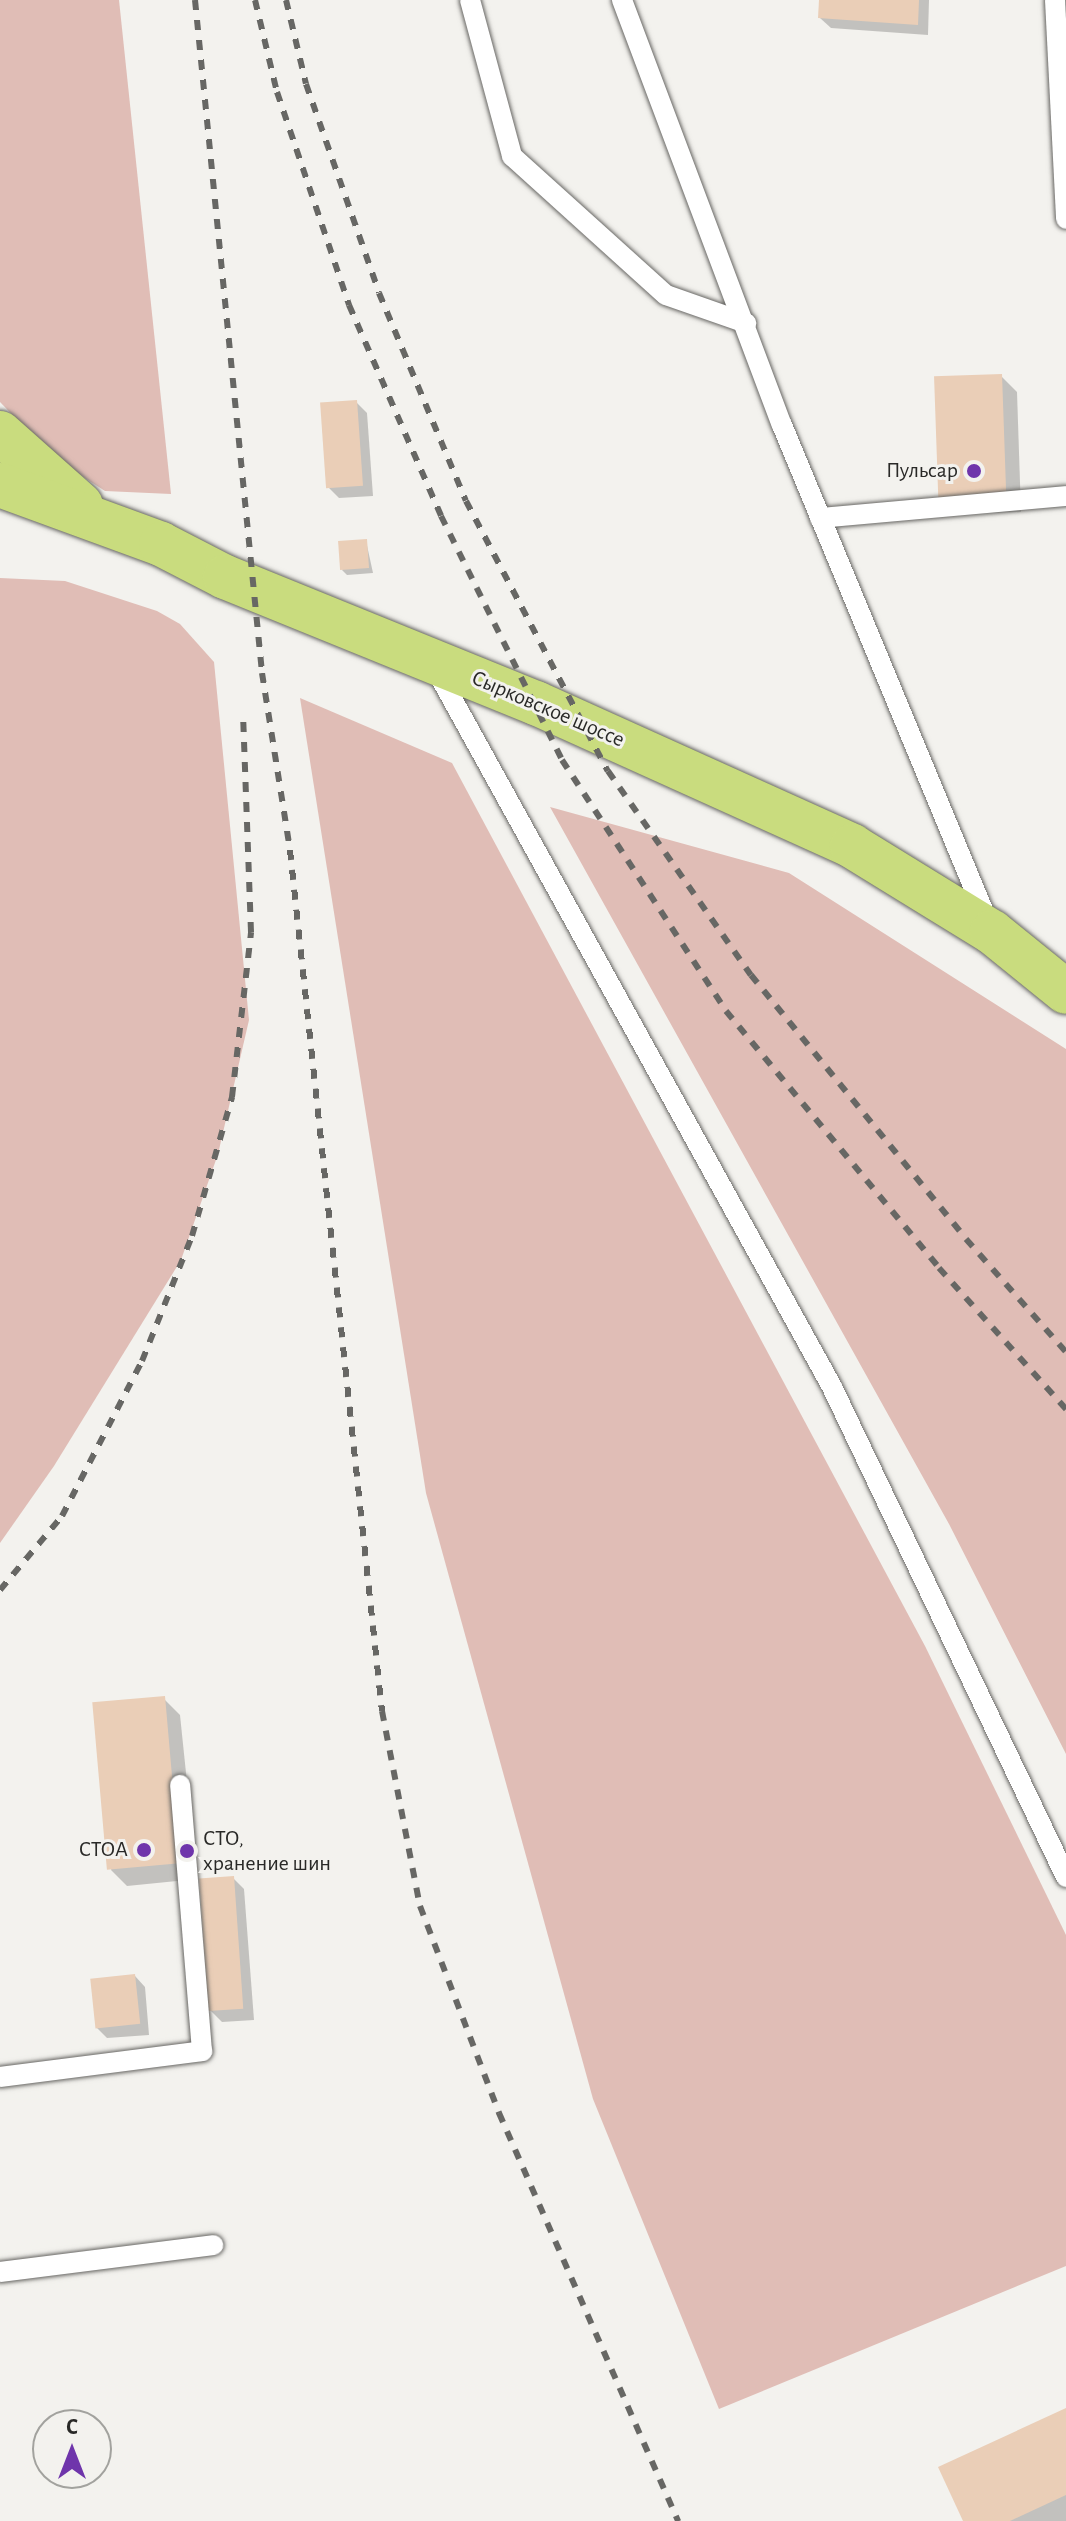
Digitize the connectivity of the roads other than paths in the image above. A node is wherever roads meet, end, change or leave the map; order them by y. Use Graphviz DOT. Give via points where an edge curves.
graph roads {
  1 [pos="470,0"];
  2 [pos="622,0"];
  3 [pos="1055,0"];
  4 [pos="1066,219"];
  5 [pos="746,323"];
  6 [pos="0,433"];
  7 [pos="0,485"];
  8 [pos="1066,496"];
  9 [pos="0,517"];
  10 [pos="820,518"];
  11 [pos="101,522"];
  12 [pos="430,659"];
  13 [pos="992,932"];
  14 [pos="1066,992"];
  15 [pos="180,1785"];
  16 [pos="1066,1877"];
  17 [pos="0,2077"];
  18 [pos="213,2245"];
  19 [pos="0,2272"];
  1 -- 5 [label="lane" via="512,156 666,295"];
  2 -- 5 [label="lane"];
  3 -- 4 [label="lane"];
  5 -- 10 [label="lane"];
  6 -- 11 [label="main road"];
  7 -- 11 [label="main road, Сырковское шоссе"];
  8 -- 10 [label="lane"];
  9 -- 11 [label="main road"];
  10 -- 13 [label="lane"];
  11 -- 12 [label="main road, Сырковское шоссе"];
  12 -- 13 [label="main road, Сырковское шоссе" via="630,743 852,846"];
  12 -- 16 [label="lane" via="832,1387"];
  13 -- 14 [label="main road, Сырковское шоссе"];
  15 -- 17 [label="lane" via="202,2051"];
  18 -- 19 [label="lane"];
}
